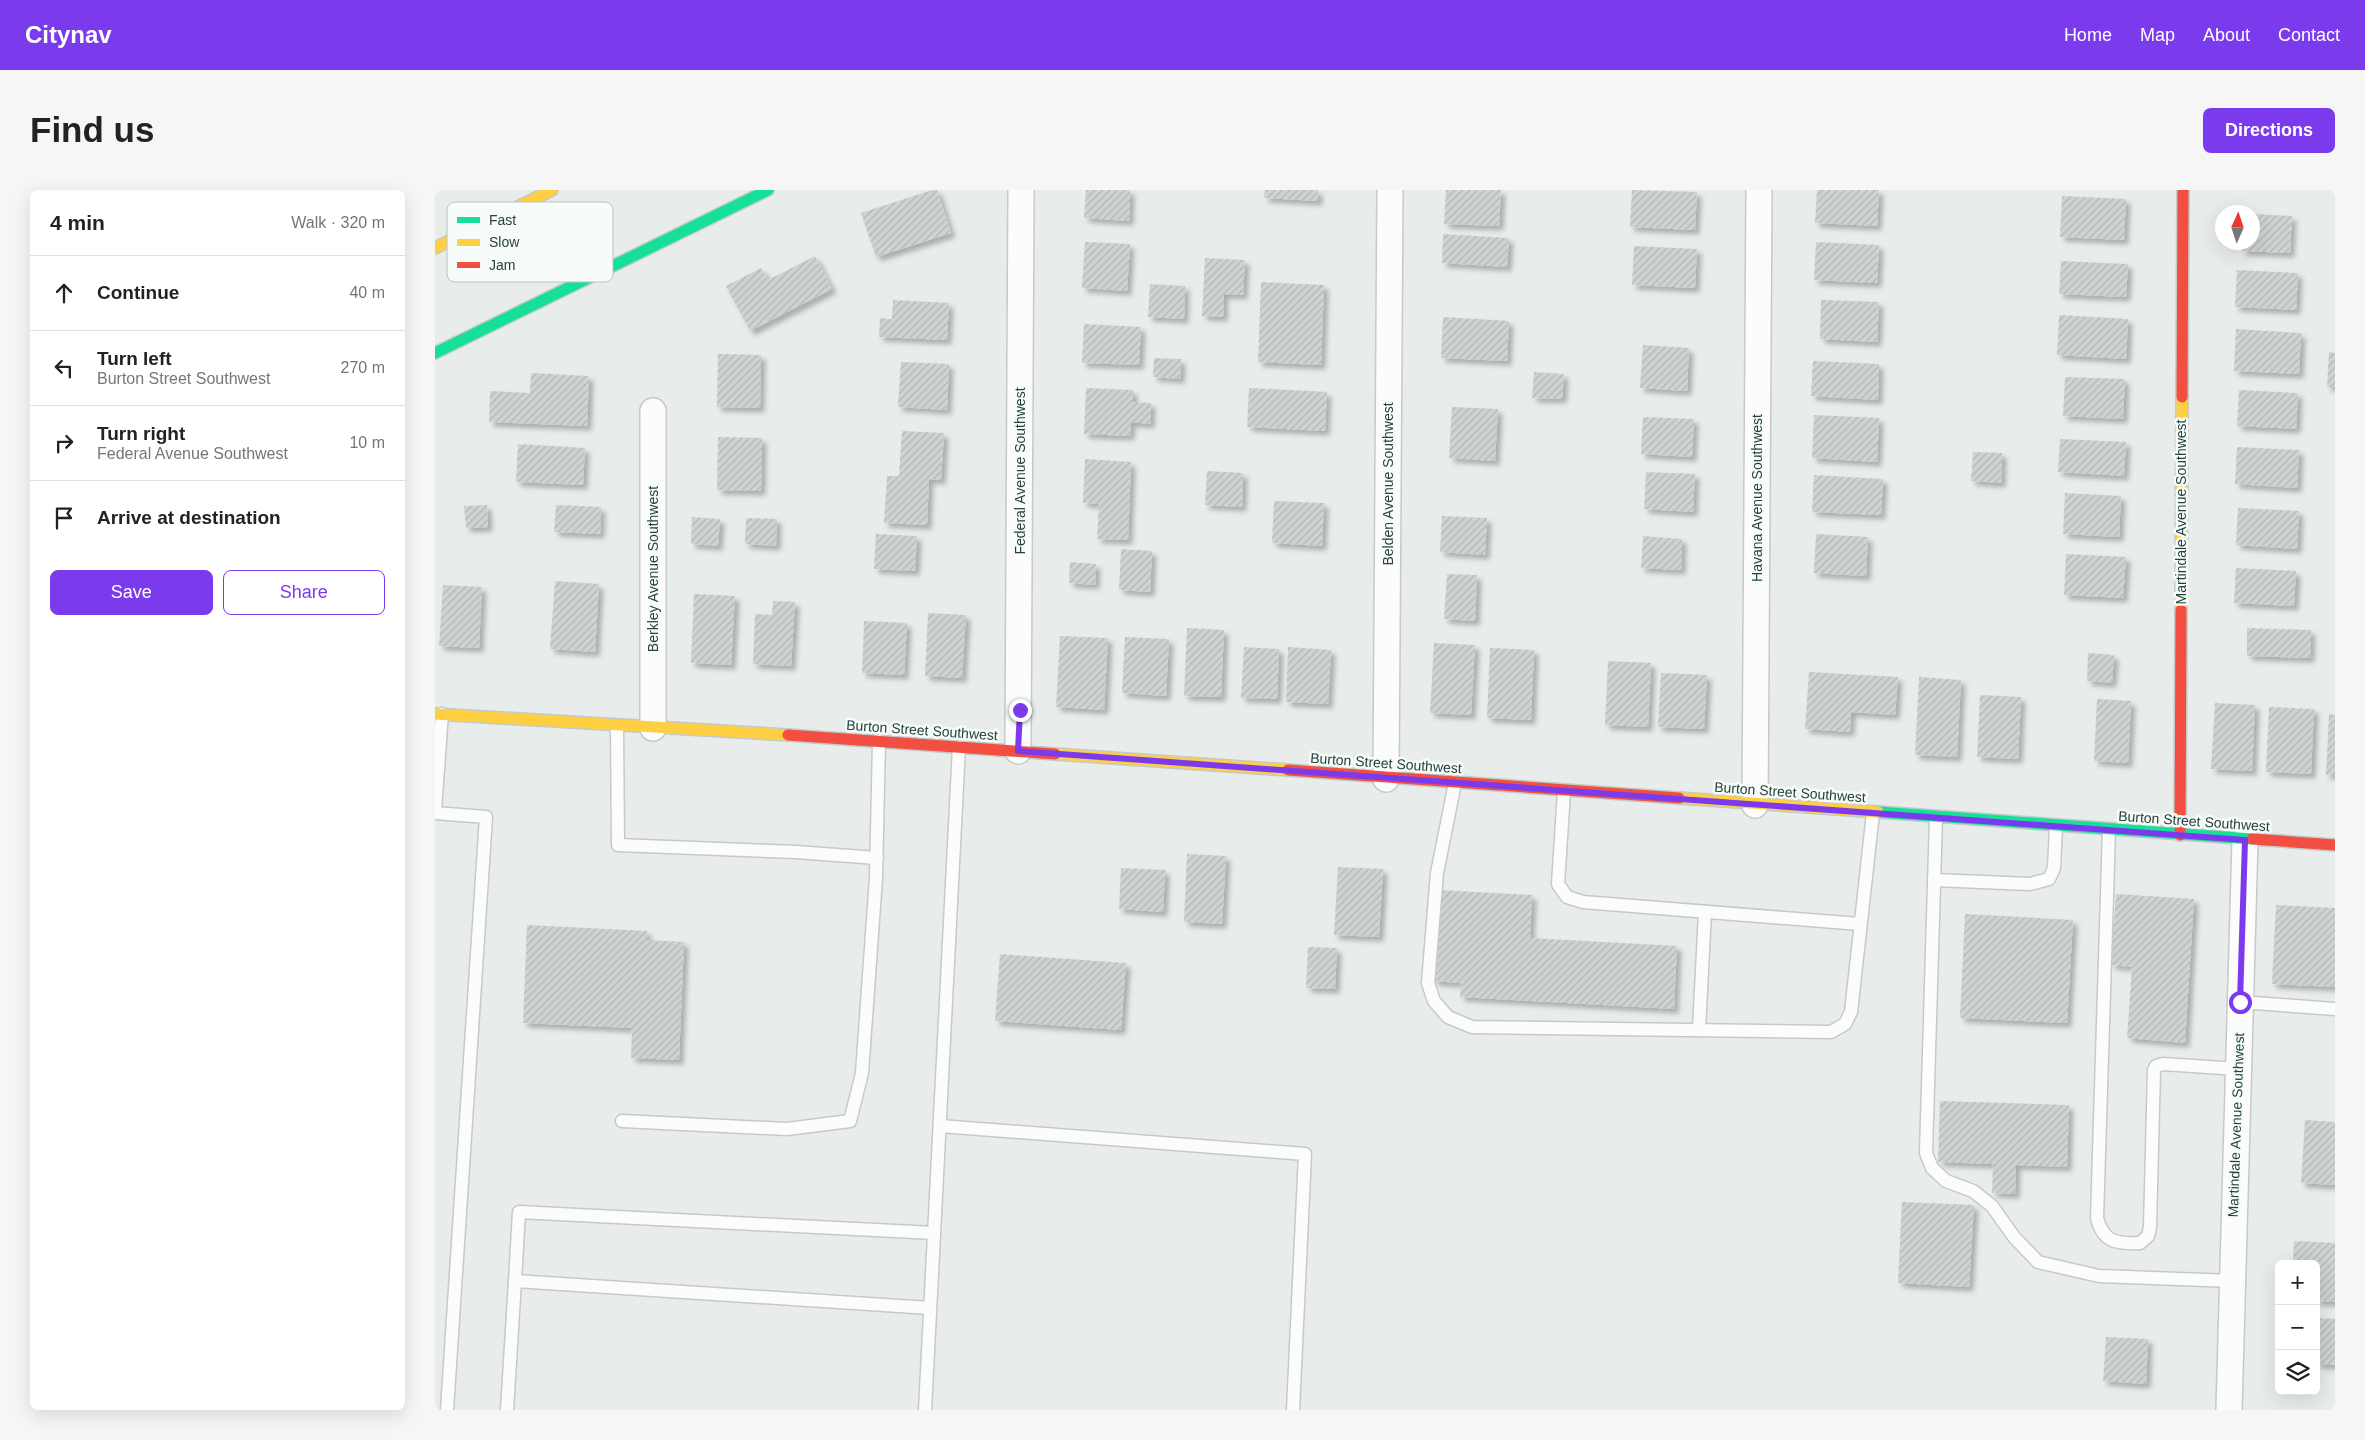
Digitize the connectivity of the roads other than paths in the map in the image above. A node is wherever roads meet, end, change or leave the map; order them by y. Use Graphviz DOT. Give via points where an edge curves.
graph roads {
  1 [pos="552,190"];
  2 [pos="769,190"];
  3 [pos="1021,190"];
  4 [pos="1390,190"];
  5 [pos="1759,190"];
  6 [pos="2183,190"];
  7 [pos="528,202"];
  8 [pos="447,242"];
  9 [pos="435,248"];
  10 [pos="613,266"];
  11 [pos="580,282"];
  12 [pos="435,353"];
  13 [pos="653,411"];
  14 [pos="438,714"];
  15 [pos="617,726"];
  16 [pos="653,728"];
  17 [pos="879,742"];
  18 [pos="959,747"];
  19 [pos="1018,751"];
  20 [pos="1386,779"];
  21 [pos="1455,783"];
  22 [pos="1564,791"];
  23 [pos="1755,805"];
  24 [pos="435,812"];
  25 [pos="1873,813"];
  26 [pos="1936,817"];
  27 [pos="2056,826"];
  28 [pos="2109,830"];
  29 [pos="2180,835"];
  30 [pos="2245,840"];
  31 [pos="2335,845"];
  32 [pos="877,858"];
  33 [pos="1934,880"];
  34 [pos="1705,912"];
  35 [pos="1860,924"];
  36 [pos="2240,1002"];
  37 [pos="2335,1009"];
  38 [pos="1699,1030"];
  39 [pos="2238,1068"];
  40 [pos="622,1121"];
  41 [pos="940,1126"];
  42 [pos="934,1233"];
  43 [pos="515,1281"];
  44 [pos="2232,1281"];
  45 [pos="930,1308"];
  46 [pos="447,1410"];
  47 [pos="507,1410"];
  48 [pos="925,1410"];
  49 [pos="1293,1410"];
  50 [pos="2229,1410"];
  1 -- 7 [label="main road"];
  2 -- 10 [label="main road"];
  3 -- 19 [label="street, Federal Avenue Southwest"];
  4 -- 20 [label="street, Belden Avenue Southwest"];
  5 -- 23 [label="street, Havana Avenue Southwest"];
  6 -- 29 [label="main road, Martindale Avenue Southwest"];
  8 -- 9 [label="main road"];
  11 -- 12 [label="main road"];
  13 -- 16 [label="street, Berkley Avenue Southwest"];
  14 -- 15 [label="main road, Burton Street Southwest"];
  14 -- 24 [label="lane"];
  15 -- 16 [label="main road, Burton Street Southwest"];
  15 -- 32 [label="lane" via="618,845"];
  16 -- 17 [label="main road, Burton Street Southwest"];
  17 -- 18 [label="main road, Burton Street Southwest"];
  17 -- 32 [label="lane"];
  18 -- 19 [label="main road, Burton Street Southwest"];
  18 -- 41 [label="lane"];
  19 -- 20 [label="main road, Burton Street Southwest"];
  20 -- 21 [label="main road, Burton Street Southwest"];
  21 -- 22 [label="main road, Burton Street Southwest"];
  21 -- 38 [label="lane" via="1437,873 1428,983 1434,1001 1448,1017 1472,1027"];
  22 -- 23 [label="main road, Burton Street Southwest"];
  22 -- 34 [label="lane" via="1558,884 1567,897 1583,902"];
  23 -- 25 [label="main road, Burton Street Southwest"];
  24 -- 46 [label="lane" via="486,817"];
  25 -- 26 [label="main road, Burton Street Southwest"];
  25 -- 35 [label="lane"];
  26 -- 27 [label="main road, Burton Street Southwest"];
  26 -- 33 [label="lane"];
  27 -- 28 [label="main road, Burton Street Southwest"];
  27 -- 33 [label="lane" via="2054,868 2049,879 2030,884"];
  28 -- 29 [label="main road, Burton Street Southwest"];
  28 -- 39 [label="lane" via="2097,1218 2103,1233 2113,1242 2140,1244 2148,1236 2156,1066"];
  29 -- 30 [label="main road, Burton Street Southwest"];
  30 -- 31 [label="main road, Burton Street Southwest"];
  30 -- 36 [label="street, Martindale Avenue Southwest"];
  32 -- 40 [label="lane" via="862,1073 851,1121 787,1129"];
  33 -- 44 [label="lane" via="1926,1153 1932,1168 1946,1181 1973,1191 1992,1206 2014,1237 2038,1262 2099,1276"];
  34 -- 35 [label="lane"];
  34 -- 38 [label="lane"];
  35 -- 38 [label="lane" via="1851,1012 1845,1024 1831,1032"];
  36 -- 37 [label="lane"];
  36 -- 39 [label="street, Martindale Avenue Southwest"];
  39 -- 44 [label="street, Martindale Avenue Southwest"];
  41 -- 42 [label="lane"];
  41 -- 49 [label="lane" via="1305,1154"];
  42 -- 43 [label="lane" via="519,1212"];
  42 -- 45 [label="lane"];
  43 -- 45 [label="lane"];
  43 -- 47 [label="lane"];
  44 -- 50 [label="street, Martindale Avenue Southwest"];
  45 -- 48 [label="lane"];
}
